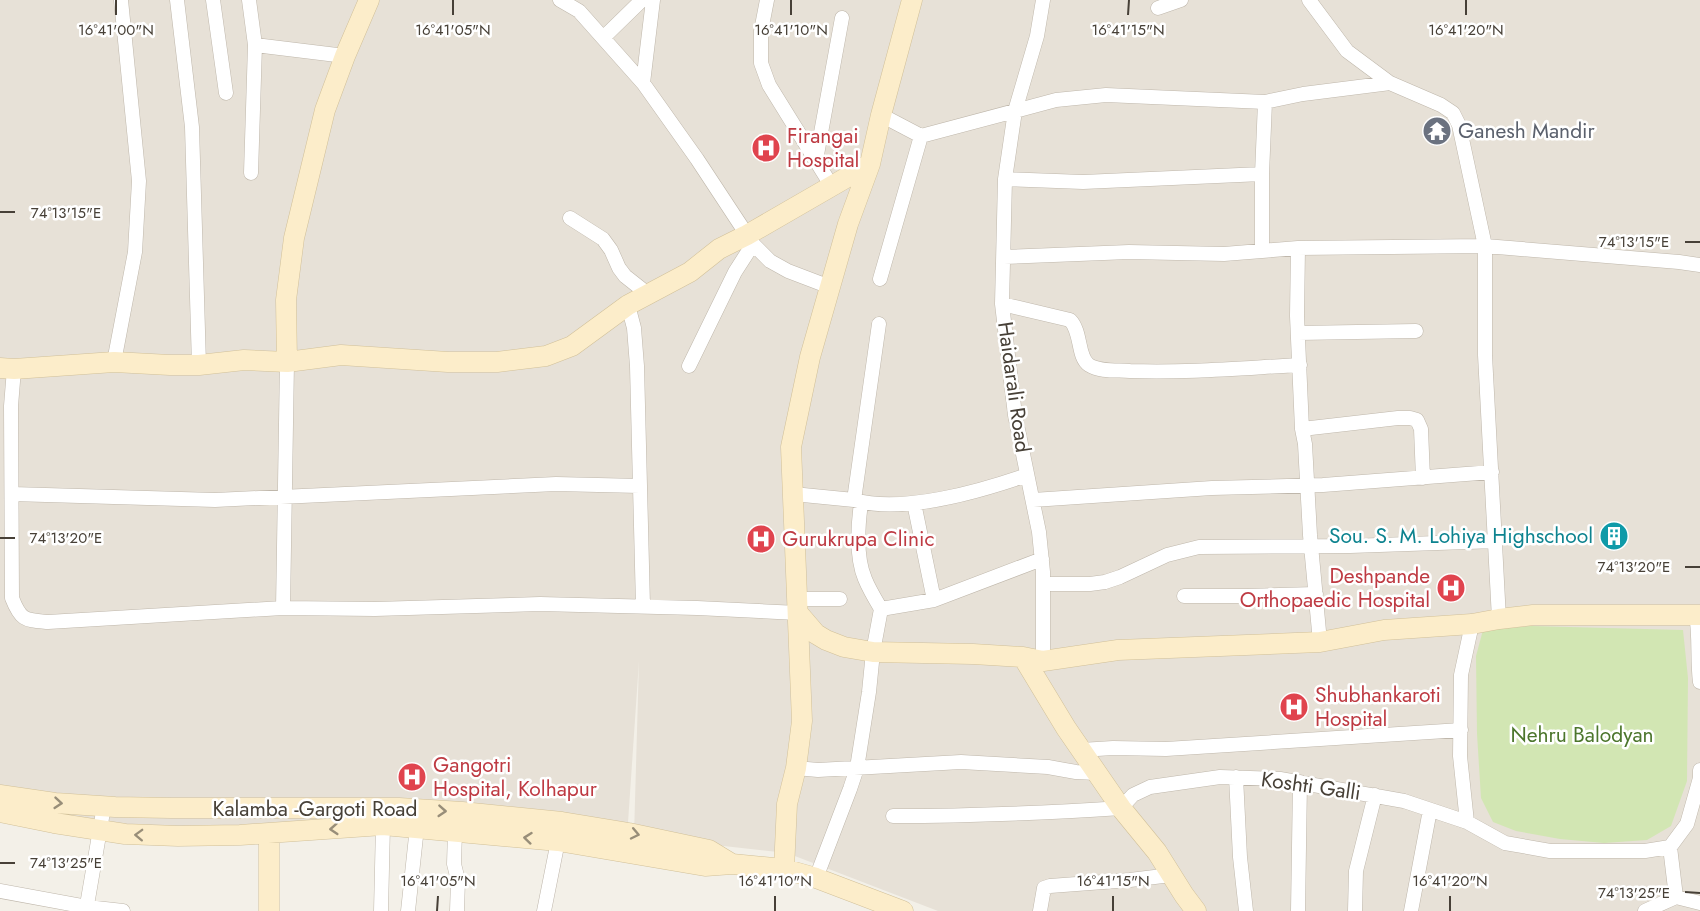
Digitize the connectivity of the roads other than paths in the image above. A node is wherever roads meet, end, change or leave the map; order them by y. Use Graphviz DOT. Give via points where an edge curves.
graph roads {
  1 [pos="121,0"];
  2 [pos="177,0"];
  3 [pos="213,0"];
  4 [pos="249,0"];
  5 [pos="369,0"];
  6 [pos="560,0"];
  7 [pos="642,0"];
  8 [pos="653,0"];
  9 [pos="767,0"];
  10 [pos="912,0"];
  11 [pos="1043,0"];
  12 [pos="1181,0"];
  13 [pos="1309,0"];
  14 [pos="1158,8"];
  15 [pos="842,18"];
  16 [pos="603,38"];
  17 [pos="255,45"];
  18 [pos="345,56"];
  19 [pos="643,82"];
  20 [pos="1390,83"];
  21 [pos="226,93"];
  22 [pos="1265,102"];
  23 [pos="1015,111"];
  24 [pos="881,115"];
  25 [pos="921,136"];
  26 [pos="816,160"];
  27 [pos="870,164"];
  28 [pos="251,173"];
  29 [pos="1262,174"];
  30 [pos="1005,179"];
  31 [pos="831,185"];
  32 [pos="570,218"];
  33 [pos="750,239"];
  34 [pos="1485,246"];
  35 [pos="1298,248"];
  36 [pos="1262,251"];
  37 [pos="1004,257"];
  38 [pos="1700,265"];
  39 [pos="880,279"];
  40 [pos="830,287"];
  41 [pos="649,295"];
  42 [pos="1002,304"];
  43 [pos="628,306"];
  44 [pos="879,324"];
  45 [pos="1416,331"];
  46 [pos="1298,333"];
  47 [pos="114,362"];
  48 [pos="287,362"];
  49 [pos="199,364"];
  50 [pos="1300,365"];
  51 [pos="689,366"];
  52 [pos="7,368"];
  53 [pos="1302,429"];
  54 [pos="1492,472"];
  55 [pos="1027,475"];
  56 [pos="1423,478"];
  57 [pos="1306,485"];
  58 [pos="640,486"];
  59 [pos="12,494"];
  60 [pos="793,494"];
  61 [pos="285,498"];
  62 [pos="1033,500"];
  63 [pos="858,502"];
  64 [pos="914,503"];
  65 [pos="1496,541"];
  66 [pos="1311,546"];
  67 [pos="1041,559"];
  68 [pos="1042,584"];
  69 [pos="1316,594"];
  70 [pos="1184,596"];
  71 [pos="6,599"];
  72 [pos="840,599"];
  73 [pos="934,600"];
  74 [pos="643,606"];
  75 [pos="798,606"];
  76 [pos="283,608"];
  77 [pos="881,609"];
  78 [pos="1698,614"];
  79 [pos="1499,619"];
  80 [pos="1472,624"];
  81 [pos="1320,642"];
  82 [pos="873,652"];
  83 [pos="1023,657"];
  84 [pos="1043,661"];
  85 [pos="1699,666"];
  86 [pos="1700,682"];
  87 [pos="1461,730"];
  88 [pos="1082,750"];
  89 [pos="795,768"];
  90 [pos="856,768"];
  91 [pos="1700,770"];
  92 [pos="1097,773"];
  93 [pos="1236,777"];
  94 [pos="1300,782"];
  95 [pos="0,795"];
  96 [pos="1375,795"];
  97 [pos="104,806"];
  98 [pos="270,808"];
  99 [pos="1121,808"];
  100 [pos="1430,810"];
  101 [pos="0,812"];
  102 [pos="893,816"];
  103 [pos="1467,822"];
  104 [pos="383,825"];
  105 [pos="417,827"];
  106 [pos="100,831"];
  107 [pos="455,831"];
  108 [pos="269,834"];
  109 [pos="558,842"];
  110 [pos="1670,847"];
  111 [pos="732,864"];
  112 [pos="784,869"];
  113 [pos="1171,875"];
  114 [pos="816,878"];
  115 [pos="0,891"];
  116 [pos="1676,897"];
  117 [pos="1700,903"];
  118 [pos="87,909"];
  119 [pos="1651,910"];
  120 [pos="123,911"];
  121 [pos="269,911"];
  122 [pos="381,911"];
  123 [pos="408,911"];
  124 [pos="457,911"];
  125 [pos="544,911"];
  126 [pos="903,911"];
  127 [pos="1040,911"];
  128 [pos="1196,911"];
  129 [pos="1246,911"];
  130 [pos="1298,911"];
  131 [pos="1355,911"];
  132 [pos="1411,911"];
  1 -- 47 [label="street" via="139,181 135,252"];
  2 -- 49 [label="street" via="192,127"];
  3 -- 21 [label="street"];
  4 -- 17 [label="street"];
  5 -- 18 [label="street"];
  6 -- 16 [label="street" via="579,11"];
  7 -- 16 [label="street"];
  8 -- 19 [label="street"];
  9 -- 26 [label="street" via="761,31 761,63 769,85"];
  10 -- 24 [label="street"];
  11 -- 23 [label="street, Haidarali Road"];
  12 -- 14 [label="street"];
  13 -- 20 [label="street" via="1347,51"];
  15 -- 26 [label="street"];
  16 -- 19 [label="street"];
  17 -- 18 [label="street"];
  17 -- 28 [label="street"];
  18 -- 48 [label="street" via="325,110 294,238 286,300"];
  19 -- 33 [label="street"];
  20 -- 22 [label="street"];
  20 -- 34 [label="street" via="1441,105 1459,125"];
  22 -- 23 [label="street" via="1106,95 1056,100"];
  22 -- 29 [label="street"];
  23 -- 25 [label="street"];
  23 -- 30 [label="street, Haidarali Road"];
  24 -- 25 [label="street"];
  24 -- 27 [label="street"];
  25 -- 39 [label="street"];
  26 -- 31 [label="street"];
  27 -- 31 [label="street"];
  27 -- 40 [label="street"];
  29 -- 30 [label="street" via="1083,182"];
  29 -- 36 [label="street"];
  30 -- 37 [label="street, Haidarali Road"];
  31 -- 33 [label="street"];
  32 -- 41 [label="street" via="603,239 625,276"];
  33 -- 40 [label="street" via="770,261"];
  33 -- 41 [label="street" via="719,249 690,272"];
  33 -- 51 [label="street"];
  34 -- 35 [label="street"];
  34 -- 38 [label="street"];
  34 -- 54 [label="street" via="1485,355"];
  35 -- 36 [label="street"];
  35 -- 46 [label="street"];
  36 -- 37 [label="street"];
  37 -- 42 [label="street, Haidarali Road"];
  40 -- 60 [label="street" via="791,447"];
  41 -- 43 [label="street"];
  42 -- 50 [label="street" via="1070,320 1077,328 1086,362 1104,370 1149,372"];
  42 -- 55 [label="street, Haidarali Road" via="1015,415"];
  43 -- 48 [label="street" via="572,346 546,356 448,362 341,355"];
  43 -- 58 [label="street" via="637,366"];
  44 -- 63 [label="street"];
  45 -- 46 [label="street"];
  46 -- 50 [label="street"];
  47 -- 49 [label="street"];
  47 -- 52 [label="street"];
  48 -- 49 [label="street"];
  48 -- 61 [label="street"];
  50 -- 53 [label="street"];
  52 -- 59 [label="street"];
  53 -- 56 [label="street" via="1398,418 1417,420 1422,429"];
  53 -- 57 [label="street"];
  54 -- 56 [label="street"];
  54 -- 65 [label="street"];
  55 -- 62 [label="street, Haidarali Road"];
  55 -- 64 [label="street" via="986,489"];
  56 -- 57 [label="street"];
  57 -- 62 [label="street"];
  57 -- 66 [label="street"];
  58 -- 61 [label="street" via="556,484"];
  58 -- 74 [label="street"];
  59 -- 61 [label="street" via="204,500"];
  59 -- 71 [label="street"];
  60 -- 63 [label="street"];
  60 -- 75 [label="street"];
  61 -- 76 [label="street"];
  62 -- 67 [label="street, Haidarali Road"];
  63 -- 64 [label="street"];
  63 -- 77 [label="street" via="864,578"];
  64 -- 73 [label="street"];
  65 -- 66 [label="street"];
  65 -- 79 [label="street"];
  66 -- 68 [label="street" via="1199,547 1167,555 1105,582"];
  66 -- 69 [label="street"];
  67 -- 68 [label="street, Haidarali Road"];
  67 -- 73 [label="street"];
  68 -- 84 [label="street, Haidarali Road"];
  69 -- 70 [label="street"];
  69 -- 81 [label="street"];
  71 -- 76 [label="street" via="26,620 48,622"];
  72 -- 75 [label="street"];
  73 -- 77 [label="street"];
  74 -- 75 [label="street"];
  74 -- 76 [label="street"];
  75 -- 82 [label="street" via="816,634 844,647"];
  75 -- 89 [label="street" via="802,721"];
  77 -- 82 [label="street"];
  78 -- 79 [label="street" via="1533,615"];
  78 -- 85 [label="street"];
  79 -- 80 [label="street"];
  80 -- 81 [label="street" via="1384,630"];
  80 -- 87 [label="street" via="1461,675"];
  81 -- 84 [label="street" via="1118,650"];
  82 -- 83 [label="street"];
  82 -- 90 [label="street"];
  83 -- 84 [label="street"];
  83 -- 88 [label="street"];
  85 -- 86 [label="street"];
  87 -- 88 [label="street" via="1166,749"];
  87 -- 103 [label="street"];
  88 -- 92 [label="street"];
  89 -- 90 [label="street"];
  89 -- 112 [label="street" via="787,804"];
  90 -- 92 [label="street" via="961,762"];
  90 -- 114 [label="street"];
  91 -- 110 [label="street" via="1687,824"];
  92 -- 99 [label="street"];
  93 -- 94 [label="street, Koshti Galli"];
  93 -- 99 [label="street, Koshti Galli" via="1150,787 1133,795"];
  93 -- 129 [label="street"];
  94 -- 96 [label="street, Koshti Galli"];
  94 -- 130 [label="street"];
  95 -- 97 [label="street, Kalamba -Gargoti Road, one-way"];
  96 -- 100 [label="street, Koshti Galli"];
  96 -- 131 [label="street" via="1356,871"];
  97 -- 98 [label="street, Kalamba -Gargoti Road"];
  97 -- 106 [label="street"];
  98 -- 108 [label="street"];
  98 -- 111 [label="street, Kalamba -Gargoti Road, one-way" via="399,808 562,822 709,850"];
  99 -- 102 [label="street"];
  99 -- 113 [label="street"];
  100 -- 103 [label="street, Koshti Galli"];
  100 -- 132 [label="street"];
  101 -- 106 [label="street, Kalamba -Gargoti Road"];
  103 -- 110 [label="street, Koshti Galli" via="1505,843 1550,851 1646,851"];
  104 -- 105 [label="street, Kalamba -Gargoti Road"];
  104 -- 108 [label="street, Kalamba -Gargoti Road, one-way"];
  104 -- 122 [label="street"];
  105 -- 107 [label="street, Kalamba -Gargoti Road"];
  105 -- 123 [label="street"];
  108 -- 106 [label="street, Kalamba -Gargoti Road, one-way" via="178,836"];
  106 -- 118 [label="street"];
  109 -- 107 [label="street, Kalamba -Gargoti Road, one-way"];
  107 -- 124 [label="street"];
  108 -- 121 [label="street"];
  109 -- 111 [label="street, Kalamba -Gargoti Road" via="705,866"];
  109 -- 125 [label="street"];
  110 -- 116 [label="street"];
  111 -- 112 [label="street, Kalamba -Gargoti Road"];
  112 -- 114 [label="street, Kalamba -Gargoti Road"];
  113 -- 127 [label="street" via="1050,886 1044,888"];
  113 -- 128 [label="street"];
  114 -- 126 [label="street, Kalamba -Gargoti Road"];
  115 -- 118 [label="street"];
  116 -- 117 [label="street"];
  116 -- 119 [label="street"];
  118 -- 120 [label="street"];
}
